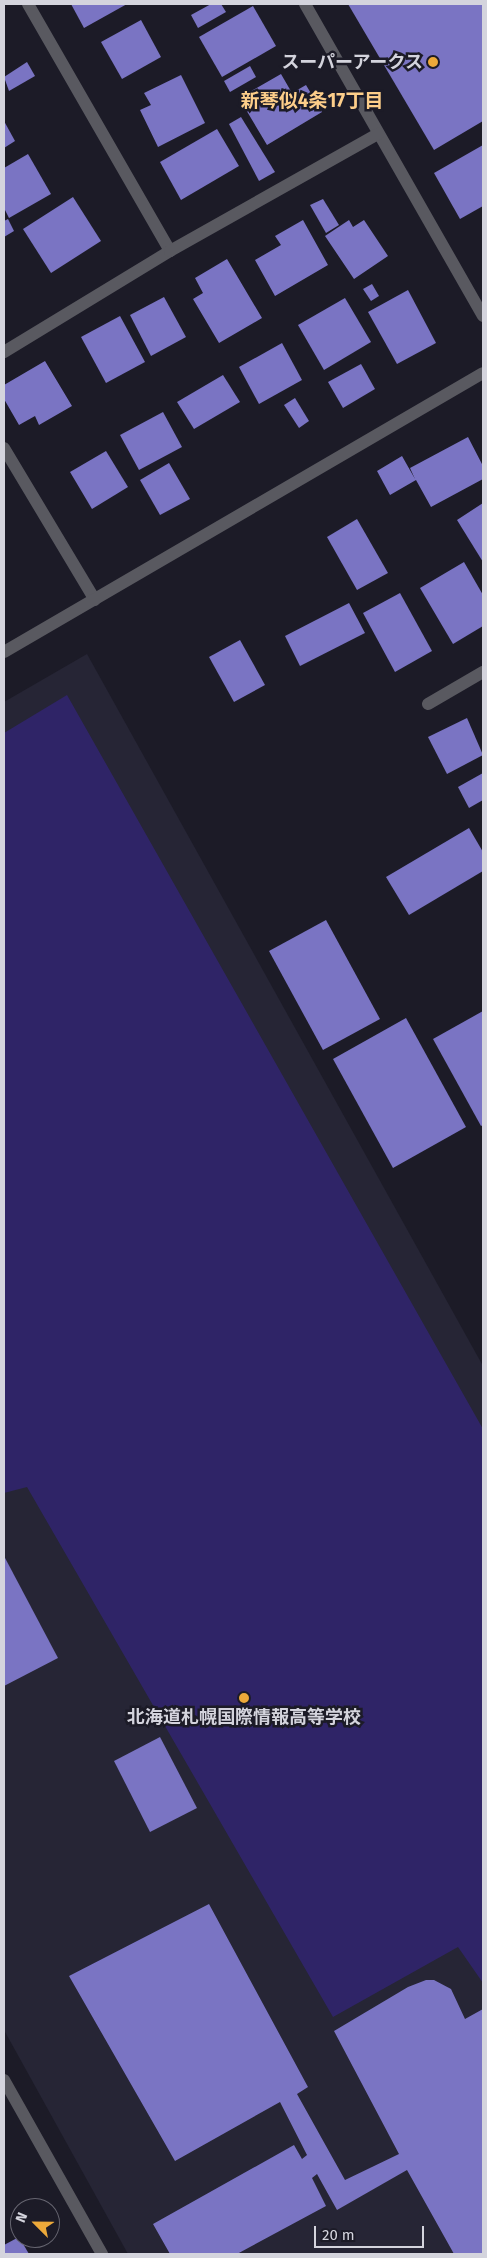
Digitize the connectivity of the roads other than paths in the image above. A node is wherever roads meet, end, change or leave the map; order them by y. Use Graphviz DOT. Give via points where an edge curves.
graph roads {
  1 [pos="28,4"];
  2 [pos="305,4"];
  3 [pos="378,134"];
  4 [pos="170,252"];
  5 [pos="483,316"];
  6 [pos="4,352"];
  7 [pos="483,373"];
  8 [pos="4,448"];
  9 [pos="94,600"];
  10 [pos="4,652"];
  11 [pos="483,672"];
  12 [pos="428,704"];
  13 [pos="4,2080"];
  14 [pos="102,2254"];
  1 -- 4 [label="street"];
  2 -- 3 [label="street"];
  3 -- 4 [label="street"];
  3 -- 5 [label="street"];
  4 -- 6 [label="street"];
  7 -- 9 [label="street"];
  8 -- 9 [label="street"];
  9 -- 10 [label="street"];
  11 -- 12 [label="street"];
  13 -- 14 [label="street"];
}
